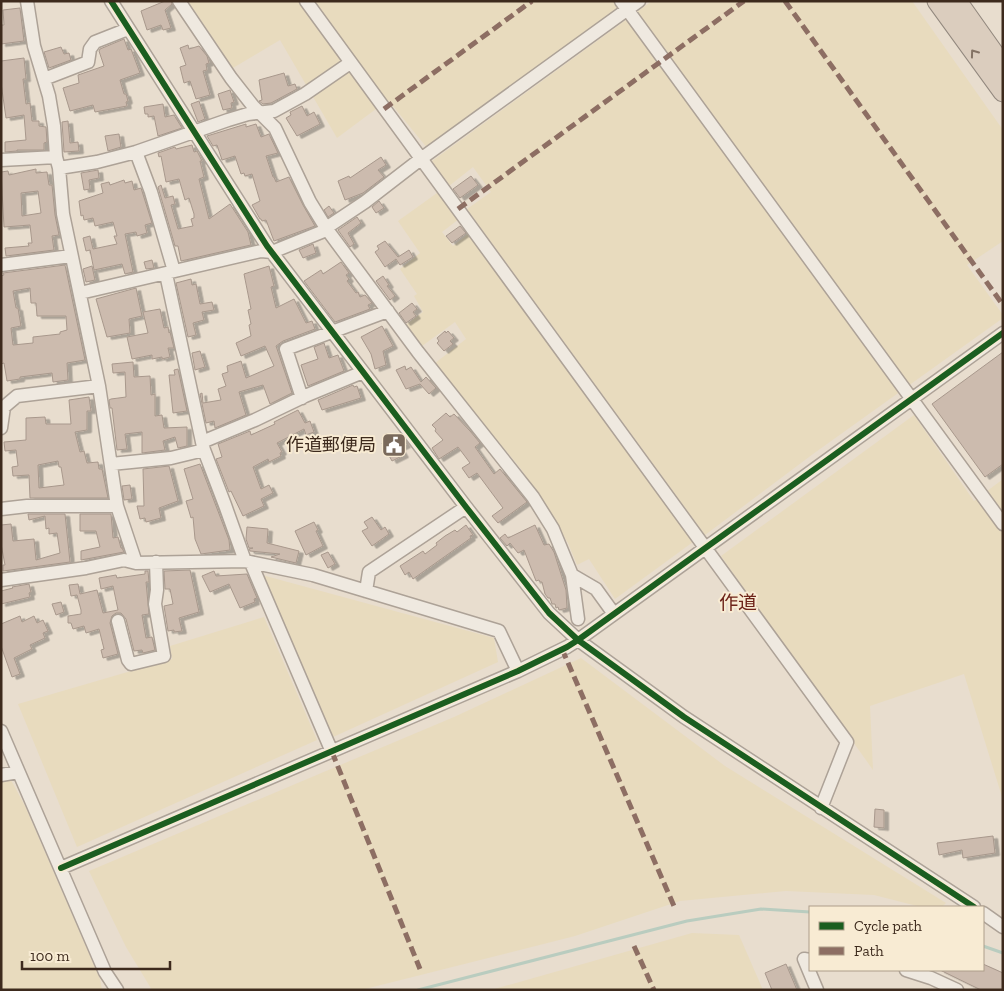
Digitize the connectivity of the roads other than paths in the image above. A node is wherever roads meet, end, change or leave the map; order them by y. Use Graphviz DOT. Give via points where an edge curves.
graph roads {
  1 [pos="27,1"];
  2 [pos="111,1"];
  3 [pos="178,1"];
  4 [pos="306,1"];
  5 [pos="639,1"];
  6 [pos="937,1"];
  7 [pos="957,1"];
  8 [pos="624,6"];
  9 [pos="128,29"];
  10 [pos="350,63"];
  11 [pos="1003,66"];
  12 [pos="44,79"];
  13 [pos="1003,92"];
  14 [pos="261,113"];
  15 [pos="195,130"];
  16 [pos="136,152"];
  17 [pos="422,158"];
  18 [pos="1,160"];
  19 [pos="58,162"];
  20 [pos="326,228"];
  21 [pos="272,252"];
  22 [pos="71,256"];
  23 [pos="1,265"];
  24 [pos="170,272"];
  25 [pos="80,292"];
  26 [pos="388,311"];
  27 [pos="332,331"];
  28 [pos="1003,333"];
  29 [pos="363,372"];
  30 [pos="99,386"];
  31 [pos="302,398"];
  32 [pos="912,399"];
  33 [pos="1,428"];
  34 [pos="203,446"];
  35 [pos="111,464"];
  36 [pos="117,506"];
  37 [pos="466,507"];
  38 [pos="1,509"];
  39 [pos="1003,524"];
  40 [pos="706,548"];
  41 [pos="136,562"];
  42 [pos="156,562"];
  43 [pos="248,562"];
  44 [pos="572,575"];
  45 [pos="1,580"];
  46 [pos="366,591"];
  47 [pos="614,614"];
  48 [pos="578,619"];
  49 [pos="118,621"];
  50 [pos="578,640"];
  51 [pos="518,671"];
  52 [pos="1,731"];
  53 [pos="332,752"];
  54 [pos="18,772"];
  55 [pos="1,775"];
  56 [pos="821,808"];
  57 [pos="61,868"];
  58 [pos="972,906"];
  59 [pos="984,914"];
  60 [pos="1003,927"];
  61 [pos="809,960"];
  62 [pos="809,971"];
  63 [pos="809,971"];
  64 [pos="909,971"];
  65 [pos="117,990"];
  66 [pos="817,990"];
  67 [pos="957,990"];
  1 -- 12 [label="street" via="34,46"];
  2 -- 9 [label="street"];
  3 -- 14 [label="street" via="231,78"];
  4 -- 10 [label="street"];
  5 -- 8 [label="street"];
  13 -- 6 [label="highway, one-way"];
  7 -- 11 [label="highway"];
  8 -- 17 [label="street"];
  8 -- 32 [label="street"];
  9 -- 12 [label="street" via="95,42 90,48 88,62"];
  9 -- 15 [label="street"];
  10 -- 14 [label="street" via="290,104"];
  10 -- 17 [label="street"];
  12 -- 19 [label="street"];
  14 -- 15 [label="street"];
  14 -- 20 [label="street" via="275,128"];
  15 -- 16 [label="street"];
  15 -- 21 [label="street"];
  16 -- 19 [label="street" via="97,162"];
  16 -- 24 [label="street" via="151,192"];
  17 -- 20 [label="street"];
  17 -- 40 [label="street"];
  18 -- 19 [label="street"];
  19 -- 22 [label="street"];
  20 -- 21 [label="street"];
  20 -- 26 [label="street"];
  21 -- 24 [label="street" via="261,251"];
  21 -- 27 [label="street"];
  22 -- 23 [label="street"];
  22 -- 25 [label="street"];
  24 -- 25 [label="street"];
  24 -- 34 [label="street"];
  25 -- 30 [label="street"];
  26 -- 27 [label="street"];
  26 -- 44 [label="street" via="533,498 553,529"];
  27 -- 29 [label="street"];
  27 -- 31 [label="street" via="286,349"];
  28 -- 32 [label="street"];
  29 -- 31 [label="street"];
  29 -- 37 [label="street"];
  30 -- 33 [label="street" via="17,396 4,407"];
  30 -- 35 [label="street"];
  31 -- 34 [label="street"];
  32 -- 39 [label="street"];
  32 -- 40 [label="street"];
  34 -- 35 [label="street" via="172,458"];
  34 -- 43 [label="street"];
  35 -- 36 [label="street"];
  36 -- 38 [label="street"];
  36 -- 41 [label="street"];
  37 -- 46 [label="street" via="369,572"];
  37 -- 50 [label="street" via="549,613"];
  40 -- 47 [label="street"];
  40 -- 56 [label="street" via="847,742"];
  41 -- 42 [label="street"];
  41 -- 45 [label="street" via="124,560"];
  42 -- 43 [label="street"];
  42 -- 49 [label="street" via="155,604 164,656 131,664"];
  43 -- 46 [label="street" via="313,575"];
  43 -- 53 [label="street"];
  44 -- 47 [label="street" via="596,590"];
  44 -- 48 [label="street"];
  46 -- 51 [label="street" via="499,631"];
  47 -- 50 [label="street"];
  50 -- 51 [label="street"];
  50 -- 56 [label="street" via="684,717"];
  51 -- 53 [label="street"];
  52 -- 54 [label="street"];
  53 -- 57 [label="street"];
  54 -- 55 [label="street"];
  54 -- 57 [label="street"];
  56 -- 58 [label="street"];
  57 -- 65 [label="street"];
  59 -- 60 [label="street"];
  61 -- 63 [label="street" via="804,959"];
  62 -- 66 [label="street"];
  64 -- 67 [label="street"];
}
